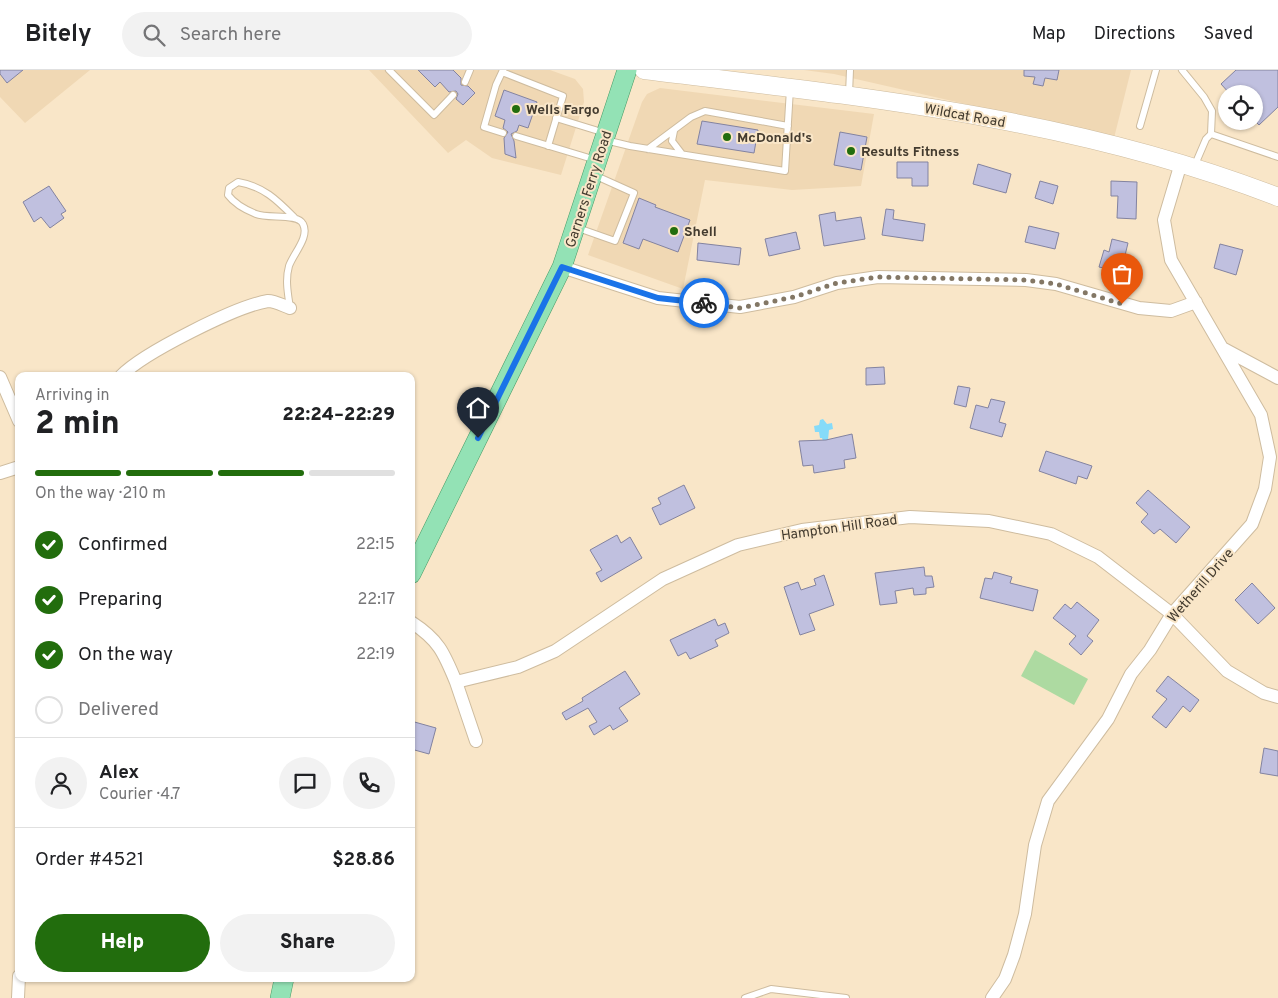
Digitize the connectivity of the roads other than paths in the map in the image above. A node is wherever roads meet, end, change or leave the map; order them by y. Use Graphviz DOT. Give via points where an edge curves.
graph roads {
  1 [pos="389,70"];
  2 [pos="470,70"];
  3 [pos="627,70"];
  4 [pos="644,70"];
  5 [pos="850,70"];
  6 [pos="1156,70"];
  7 [pos="1182,70"];
  8 [pos="503,71"];
  9 [pos="465,82"];
  10 [pos="790,88"];
  11 [pos="453,95"];
  12 [pos="848,95"];
  13 [pos="556,118"];
  14 [pos="788,126"];
  15 [pos="1140,126"];
  16 [pos="674,130"];
  17 [pos="503,133"];
  18 [pos="1211,134"];
  19 [pos="516,136"];
  20 [pos="605,137"];
  21 [pos="548,146"];
  22 [pos="648,149"];
  23 [pos="682,154"];
  24 [pos="1278,157"];
  25 [pos="1187,165"];
  26 [pos="595,167"];
  27 [pos="1278,198"];
  28 [pos="294,217"];
  29 [pos="575,227"];
  30 [pos="562,267"];
  31 [pos="1196,302"];
  32 [pos="290,308"];
  33 [pos="1224,349"];
  34 [pos="126,372"];
  35 [pos="0,377"];
  36 [pos="1278,378"];
  37 [pos="15,412"];
  38 [pos="15,468"];
  39 [pos="0,473"];
  40 [pos="415,566"];
  41 [pos="1172,614"];
  42 [pos="415,625"];
  43 [pos="456,682"];
  44 [pos="1278,696"];
  45 [pos="476,741"];
  46 [pos="19,982"];
  47 [pos="283,982"];
  48 [pos="18,998"];
  49 [pos="280,998"];
  50 [pos="745,998"];
  51 [pos="846,998"];
  52 [pos="992,998"];
  1 -- 11 [label="lane" via="434,115"];
  2 -- 9 [label="lane"];
  3 -- 20 [label="main road, Garners Ferry Road"];
  4 -- 10 [label="main road, Wildcat Road" via="734,78"];
  5 -- 12 [label="lane"];
  6 -- 15 [label="lane"];
  7 -- 18 [label="lane" via="1212,112"];
  8 -- 13 [label="lane" via="563,96"];
  8 -- 17 [label="lane" via="484,127"];
  10 -- 12 [label="main road, Wildcat Road"];
  10 -- 14 [label="lane"];
  12 -- 25 [label="main road, Wildcat Road" via="1039,128"];
  13 -- 20 [label="lane"];
  13 -- 21 [label="lane"];
  14 -- 16 [label="lane" via="705,111"];
  14 -- 23 [label="lane" via="785,171"];
  16 -- 22 [label="lane"];
  16 -- 23 [label="lane" via="672,141"];
  18 -- 24 [label="lane"];
  18 -- 25 [label="lane"];
  19 -- 21 [label="lane"];
  20 -- 22 [label="lane"];
  20 -- 26 [label="main road, Garners Ferry Road"];
  21 -- 26 [label="lane"];
  22 -- 23 [label="lane"];
  25 -- 27 [label="main road, Wildcat Road"];
  25 -- 31 [label="street, Wetherill Drive" via="1164,220 1171,260"];
  26 -- 29 [label="main road, Garners Ferry Road"];
  26 -- 29 [label="lane" via="634,193 615,241"];
  28 -- 28 [label="lane" via="256,214 232,200 228,194 230,188 238,182 263,189"];
  28 -- 32 [label="lane" via="305,229 286,281"];
  29 -- 30 [label="main road, Garners Ferry Road"];
  30 -- 31 [label="street" via="658,298 740,308 794,297 837,283 878,277 1026,280 1056,284 1139,308 1171,311"];
  30 -- 40 [label="main road, Garners Ferry Road"];
  31 -- 33 [label="street, Wetherill Drive"];
  32 -- 34 [label="street" via="270,301 236,311 152,353"];
  33 -- 36 [label="street"];
  33 -- 41 [label="street, Wetherill Drive" via="1261,416 1270,457 1266,489 1252,524"];
  35 -- 37 [label="street"];
  38 -- 39 [label="street"];
  41 -- 43 [label="street, Hampton Hill Road" via="1098,557 1052,534 989,521 910,517 802,530 738,545 663,579 555,651 518,667"];
  41 -- 44 [label="street, Hampton Hill Road" via="1227,671 1264,693"];
  41 -- 52 [label="street, Wetherill Drive" via="1131,674 1108,719 1048,801 1035,846 1025,914 1014,955 1005,979"];
  42 -- 43 [label="street" via="430,634 444,653"];
  43 -- 45 [label="street"];
  46 -- 48 [label="street"];
  47 -- 49 [label="main road"];
  50 -- 51 [label="lane" via="771,989"];
}
